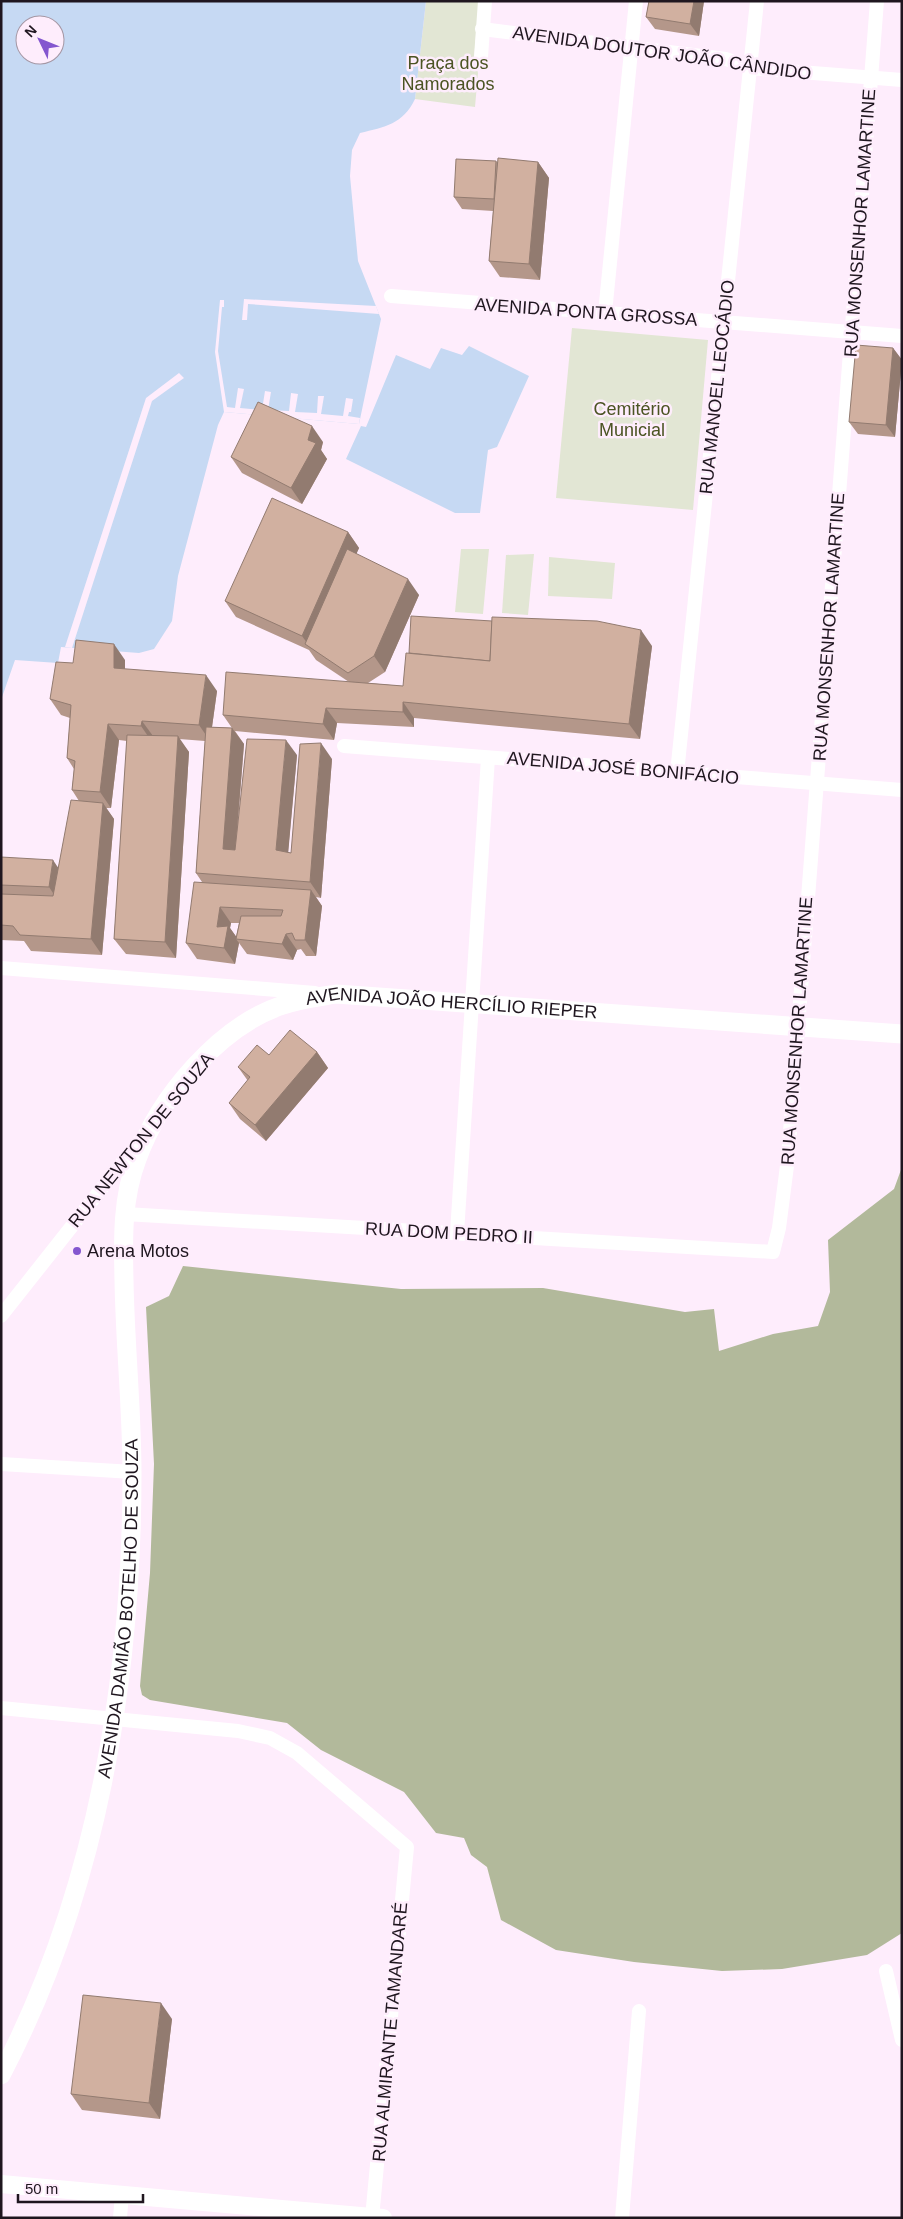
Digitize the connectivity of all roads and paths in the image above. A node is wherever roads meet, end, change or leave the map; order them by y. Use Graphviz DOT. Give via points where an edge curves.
graph roads {
  1 [pos="485,1"];
  2 [pos="636,1"];
  3 [pos="757,1"];
  4 [pos="877,1"];
  5 [pos="482,29"];
  6 [pos="631,47"];
  7 [pos="481,57"];
  8 [pos="750,68"];
  9 [pos="871,78"];
  10 [pos="902,80"];
  11 [pos="391,296"];
  12 [pos="605,313"];
  13 [pos="724,322"];
  14 [pos="852,332"];
  15 [pos="902,336"];
  16 [pos="344,746"];
  17 [pos="488,758"];
  18 [pos="677,773"];
  19 [pos="817,784"];
  20 [pos="902,790"];
  21 [pos="1,968"];
  22 [pos="336,994"];
  23 [pos="472,1004"];
  24 [pos="798,1026"];
  25 [pos="902,1034"];
  26 [pos="150,1128"];
  27 [pos="125,1214"];
  28 [pos="457,1233"];
  29 [pos="773,1252"];
  30 [pos="1,1316"];
  31 [pos="1,1464"];
  32 [pos="132,1472"];
  33 [pos="1,1708"];
  34 [pos="113,1719"];
  35 [pos="886,1971"];
  36 [pos="639,2011"];
  37 [pos="902,2040"];
  38 [pos="1,2075"];
  39 [pos="1,2184"];
  40 [pos="122,2194"];
  41 [pos="376,2217"];
  42 [pos="120,2218"];
  43 [pos="622,2218"];
  1 -- 5 [label="street"];
  2 -- 6 [label="street"];
  3 -- 8 [label="street, RUA MANOEL LEOCÁDIO"];
  4 -- 9 [label="street, RUA MONSENHOR LAMARTINE"];
  5 -- 6 [label="street, AVENIDA DOUTOR JOÃO CÂNDIDO"];
  5 -- 7 [label="street"];
  6 -- 8 [label="street, AVENIDA DOUTOR JOÃO CÂNDIDO" via="726,59"];
  6 -- 12 [label="street"];
  8 -- 9 [label="street, AVENIDA DOUTOR JOÃO CÂNDIDO"];
  8 -- 13 [label="street, RUA MANOEL LEOCÁDIO"];
  9 -- 10 [label="street, AVENIDA DOUTOR JOÃO CÂNDIDO"];
  9 -- 14 [label="street, RUA MONSENHOR LAMARTINE"];
  11 -- 12 [label="street, AVENIDA PONTA GROSSA"];
  12 -- 13 [label="street, AVENIDA PONTA GROSSA"];
  13 -- 14 [label="street, AVENIDA PONTA GROSSA"];
  13 -- 18 [label="street, RUA MANOEL LEOCÁDIO"];
  14 -- 15 [label="street, AVENIDA PONTA GROSSA"];
  14 -- 19 [label="street, RUA MONSENHOR LAMARTINE"];
  16 -- 17 [label="street, AVENIDA JOSÉ BONIFÁCIO"];
  17 -- 18 [label="street, AVENIDA JOSÉ BONIFÁCIO"];
  17 -- 23 [label="street"];
  18 -- 19 [label="street, AVENIDA JOSÉ BONIFÁCIO"];
  19 -- 20 [label="street, AVENIDA JOSÉ BONIFÁCIO"];
  19 -- 24 [label="street, RUA MONSENHOR LAMARTINE"];
  21 -- 22 [label="street, AVENIDA JOÃO HERCÍLIO RIEPER"];
  22 -- 23 [label="main road, AVENIDA JOÃO HERCÍLIO RIEPER"];
  22 -- 26 [label="main road, RUA NEWTON DE SOUZA" via="282,1005 238,1028 186,1077"];
  23 -- 24 [label="main road, AVENIDA JOÃO HERCÍLIO RIEPER"];
  23 -- 28 [label="street"];
  24 -- 25 [label="main road, AVENIDA JOÃO HERCÍLIO RIEPER"];
  24 -- 29 [label="street, RUA MONSENHOR LAMARTINE" via="785,1185"];
  26 -- 27 [label="main road, AVENIDA DAMIÃO BOTELHO DE SOUZA" via="129,1185"];
  26 -- 30 [label="street, RUA NEWTON DE SOUZA"];
  27 -- 28 [label="street, RUA DOM PEDRO II"];
  27 -- 32 [label="main road, AVENIDA DAMIÃO BOTELHO DE SOUZA" via="124,1298"];
  28 -- 29 [label="street, RUA DOM PEDRO II"];
  31 -- 32 [label="street"];
  32 -- 34 [label="main road, AVENIDA DAMIÃO BOTELHO DE SOUZA" via="126,1610"];
  33 -- 34 [label="street"];
  34 -- 38 [label="main road, AVENIDA DAMIÃO BOTELHO DE SOUZA" via="74,1898 47,1976"];
  34 -- 41 [label="street, RUA ALMIRANTE TAMANDARÉ" via="238,1731 270,1738 297,1752 407,1847"];
  35 -- 37 [label="street"];
  36 -- 43 [label="street"];
  39 -- 40 [label="street"];
  40 -- 41 [label="street"];
  40 -- 42 [label="street"];
}
